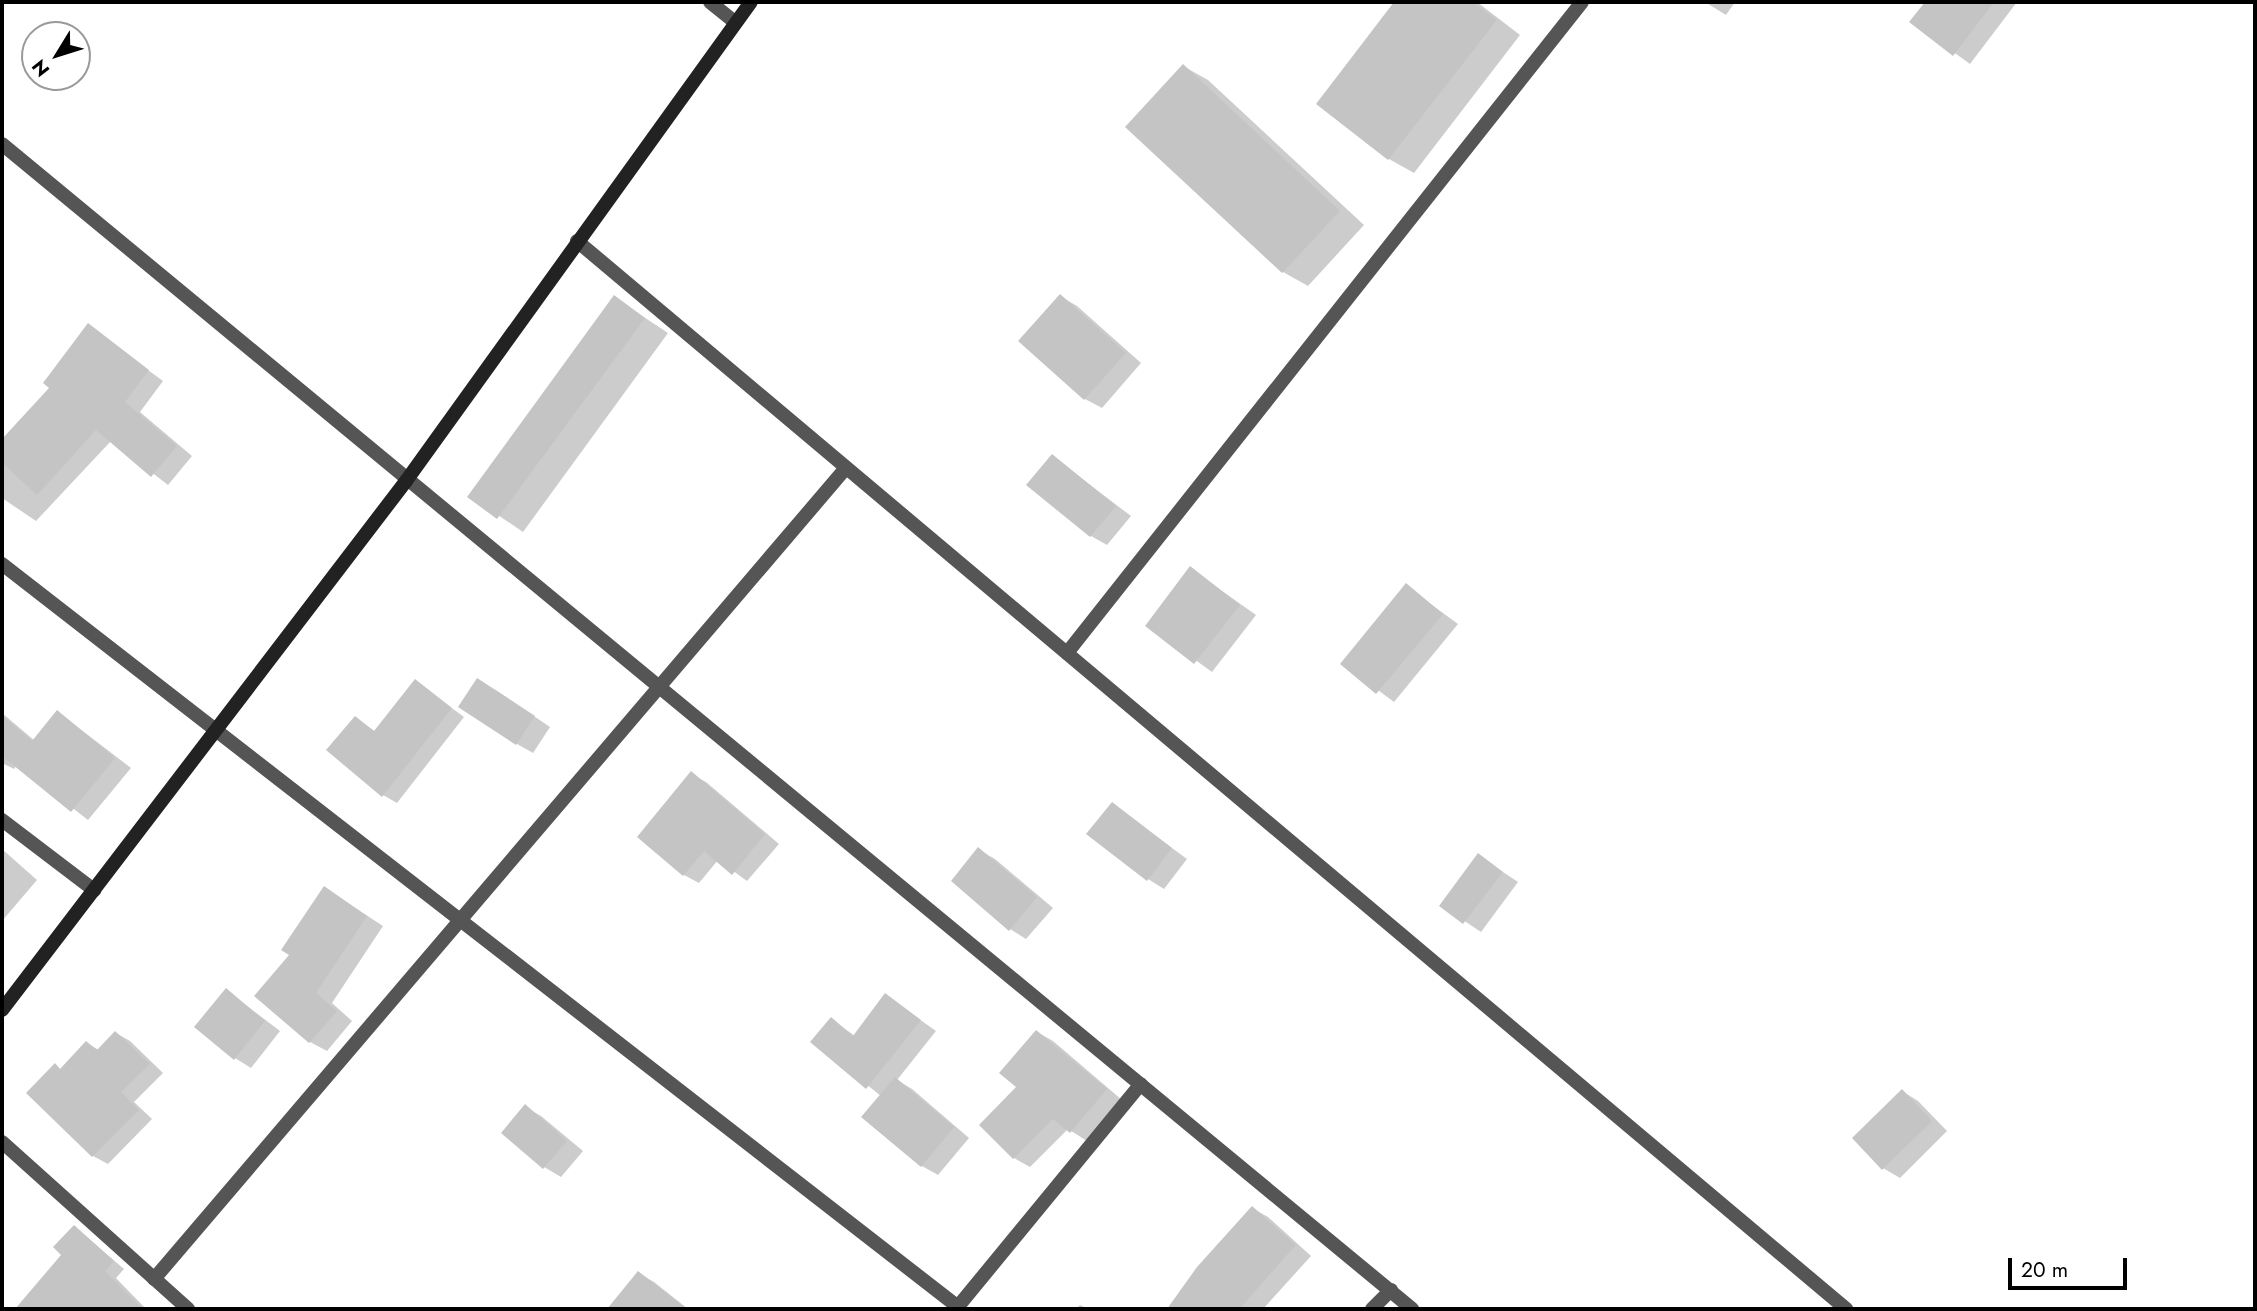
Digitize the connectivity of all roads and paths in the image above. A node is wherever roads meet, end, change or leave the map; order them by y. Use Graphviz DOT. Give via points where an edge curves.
graph roads {
  1 [pos="710,2"];
  2 [pos="751,2"];
  3 [pos="1583,2"];
  4 [pos="735,22"];
  5 [pos="2,144"];
  6 [pos="577,242"];
  7 [pos="846,468"];
  8 [pos="407,481"];
  9 [pos="2,564"];
  10 [pos="1067,653"];
  11 [pos="659,688"];
  12 [pos="216,730"];
  13 [pos="2,820"];
  14 [pos="94,890"];
  15 [pos="460,920"];
  16 [pos="2,1010"];
  17 [pos="1141,1084"];
  18 [pos="2,1142"];
  19 [pos="154,1279"];
  20 [pos="1391,1290"];
  21 [pos="957,1308"];
  22 [pos="188,1309"];
  23 [pos="1372,1309"];
  24 [pos="1412,1309"];
  25 [pos="1846,1309"];
  1 -- 4 [label="street"];
  2 -- 4 [label="main road"];
  3 -- 10 [label="street"];
  4 -- 6 [label="main road"];
  5 -- 8 [label="street"];
  6 -- 7 [label="street"];
  6 -- 8 [label="main road"];
  7 -- 10 [label="street"];
  7 -- 11 [label="street"];
  8 -- 11 [label="street"];
  8 -- 12 [label="main road"];
  9 -- 12 [label="street"];
  10 -- 25 [label="street"];
  11 -- 15 [label="street"];
  11 -- 17 [label="street"];
  12 -- 14 [label="main road"];
  12 -- 15 [label="street"];
  13 -- 14 [label="street"];
  14 -- 16 [label="main road"];
  15 -- 19 [label="street"];
  15 -- 21 [label="street"];
  17 -- 20 [label="street"];
  17 -- 21 [label="street"];
  18 -- 19 [label="street"];
  19 -- 22 [label="street"];
  20 -- 23 [label="street"];
  20 -- 24 [label="street"];
}
